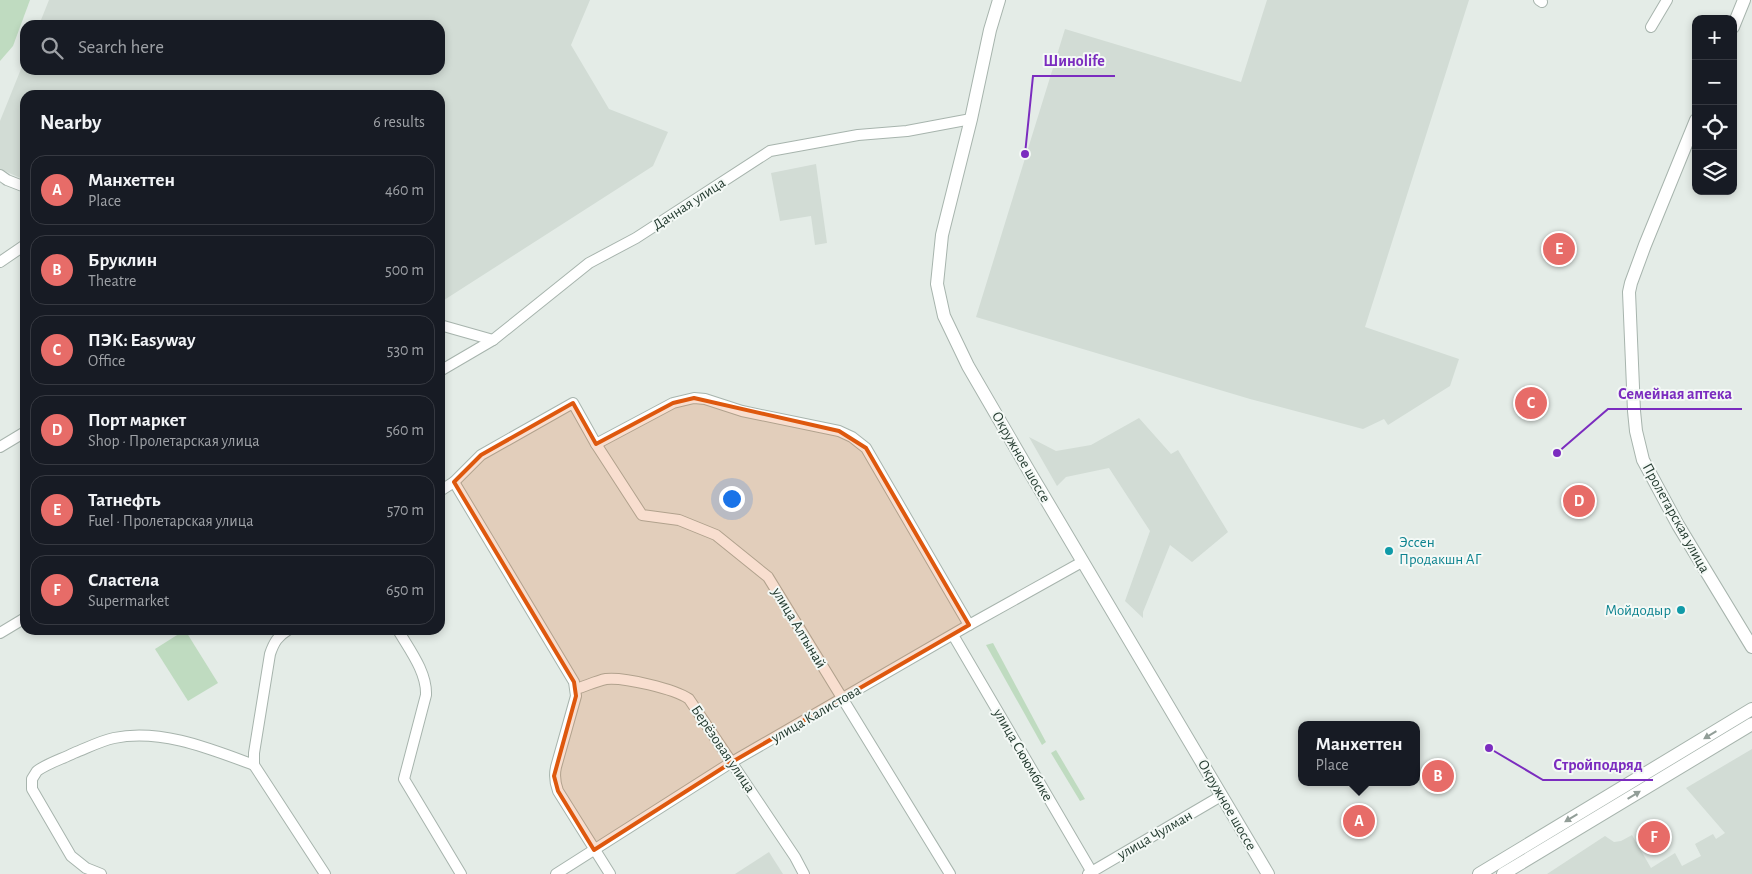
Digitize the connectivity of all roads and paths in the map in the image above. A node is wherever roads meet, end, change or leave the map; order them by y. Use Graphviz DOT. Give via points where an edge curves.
graph roads {
  1 [pos="999,0"];
  2 [pos="1667,0"];
  3 [pos="1744,0"];
  4 [pos="1737,17"];
  5 [pos="1651,27"];
  6 [pos="971,119"];
  7 [pos="1692,130"];
  8 [pos="0,175"];
  9 [pos="20,185"];
  10 [pos="20,248"];
  11 [pos="0,262"];
  12 [pos="445,326"];
  13 [pos="493,340"];
  14 [pos="445,368"];
  15 [pos="20,435"];
  16 [pos="596,444"];
  17 [pos="0,448"];
  18 [pos="454,482"];
  19 [pos="445,487"];
  20 [pos="1082,562"];
  21 [pos="20,621"];
  22 [pos="969,625"];
  23 [pos="0,633"];
  24 [pos="280,635"];
  25 [pos="401,635"];
  26 [pos="953,635"];
  27 [pos="1752,647"];
  28 [pos="576,689"];
  29 [pos="842,699"];
  30 [pos="1752,710"];
  31 [pos="1752,724"];
  32 [pos="732,762"];
  33 [pos="254,765"];
  34 [pos="1221,796"];
  35 [pos="594,850"];
  36 [pos="1091,873"];
  37 [pos="101,874"];
  38 [pos="325,874"];
  39 [pos="461,874"];
  40 [pos="556,874"];
  41 [pos="610,874"];
  42 [pos="804,874"];
  43 [pos="950,874"];
  44 [pos="1268,874"];
  45 [pos="1479,874"];
  46 [pos="1502,874"];
  1 -- 6 [label="street, Окружное шоссе"];
  2 -- 5 [label="street"];
  3 -- 4 [label="street"];
  6 -- 13 [label="street, Дачная улица" via="770,151 636,238 589,263"];
  6 -- 20 [label="street, Окружное шоссе" via="942,235 937,284 940,303 968,366"];
  7 -- 27 [label="street, Пролетарская улица" via="1629,292 1636,431 1650,475"];
  8 -- 9 [label="street"];
  10 -- 11 [label="street"];
  12 -- 13 [label="street"];
  13 -- 14 [label="street, Дачная улица"];
  15 -- 17 [label="street"];
  16 -- 18 [label="street, улица Алтынай" via="573,403 481,455"];
  16 -- 22 [label="street" via="673,402 694,398 839,431 852,437 866,448"];
  16 -- 29 [label="street, улица Алтынай" via="642,515 679,520 716,535 768,577"];
  18 -- 19 [label="street"];
  18 -- 28 [label="street"];
  20 -- 22 [label="street, улица Калистова"];
  20 -- 34 [label="street, Окружное шоссе"];
  21 -- 23 [label="street"];
  22 -- 26 [label="street, улица Калистова"];
  24 -- 33 [label="street" via="270,654"];
  25 -- 39 [label="street" via="427,688 404,779"];
  26 -- 29 [label="street, улица Калистова"];
  26 -- 36 [label="street, улица Сююмбике"];
  28 -- 32 [label="street, Берёзовая улица" via="600,680 618,679 677,692 692,702"];
  28 -- 35 [label="street" via="554,776 558,791"];
  29 -- 32 [label="street, улица Калистова"];
  29 -- 43 [label="street, улица Алтынай"];
  30 -- 45 [label="street, one-way"];
  46 -- 31 [label="street, one-way"];
  32 -- 35 [label="street, улица Калистова"];
  32 -- 42 [label="street, Берёзовая улица"];
  33 -- 37 [label="street" via="216,750 166,738 132,736 100,742 42,767 34,775 32,790 71,856 86,868"];
  33 -- 38 [label="street"];
  34 -- 36 [label="street, улица Чулман"];
  34 -- 44 [label="street, Окружное шоссе"];
  35 -- 40 [label="street, улица Калистова"];
  35 -- 41 [label="street"];
}
